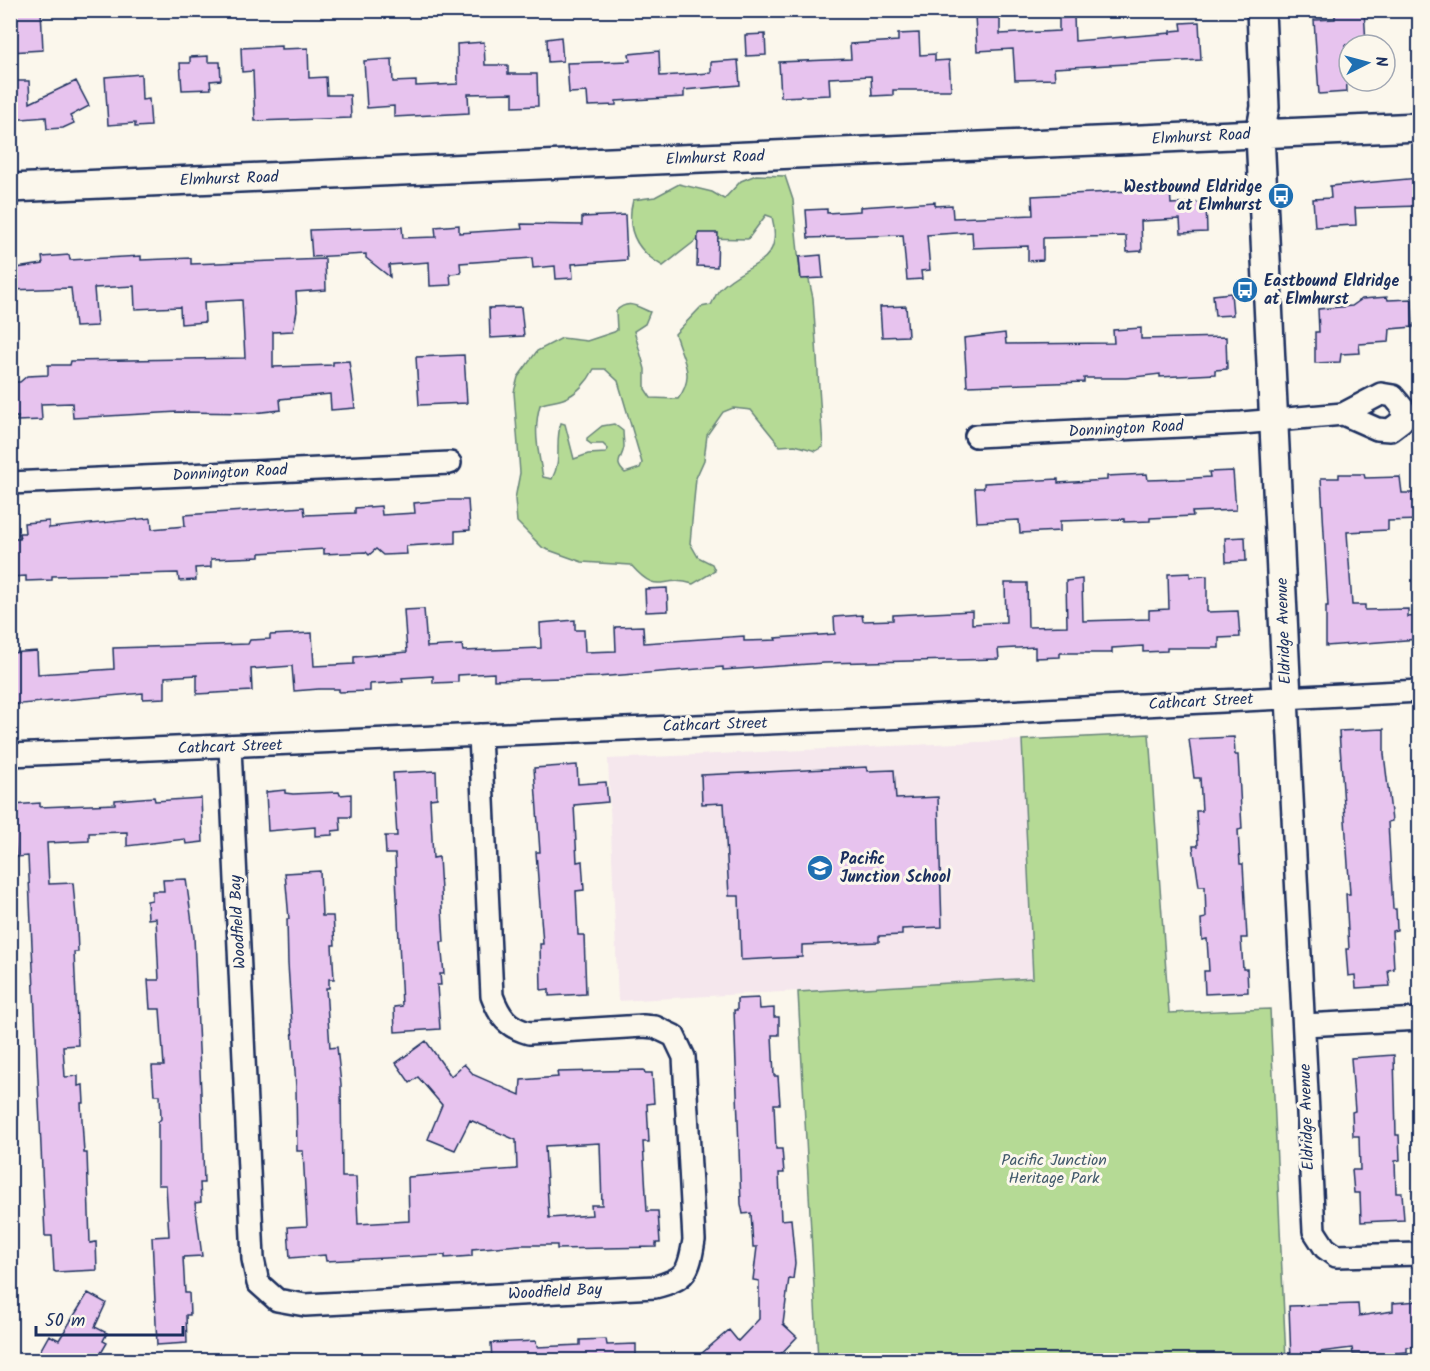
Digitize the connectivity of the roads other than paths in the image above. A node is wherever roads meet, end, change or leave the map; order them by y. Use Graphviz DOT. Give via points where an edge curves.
graph roads {
  1 [pos="1261,10"];
  2 [pos="1419,127"];
  3 [pos="1260,134"];
  4 [pos="10,188"];
  5 [pos="1343,414"];
  6 [pos="1275,421"];
  7 [pos="976,436"];
  8 [pos="450,463"];
  9 [pos="10,483"];
  10 [pos="1419,691"];
  11 [pos="1287,698"];
  12 [pos="480,735"];
  13 [pos="230,747"];
  14 [pos="10,755"];
  15 [pos="1419,1019"];
  16 [pos="1304,1025"];
  17 [pos="1419,1254"];
  1 -- 3 [label="street, Eldridge Avenue" via="1265,107"];
  2 -- 3 [label="street, Elmhurst Road"];
  3 -- 4 [label="street, Elmhurst Road"];
  3 -- 6 [label="street, Eldridge Avenue"];
  5 -- 6 [label="street, Donnington Road"];
  6 -- 7 [label="street, Donnington Road"];
  6 -- 11 [label="street, Eldridge Avenue"];
  8 -- 9 [label="street, Donnington Road"];
  10 -- 11 [label="street, Cathcart Street"];
  11 -- 12 [label="street, Cathcart Street"];
  11 -- 16 [label="street, Eldridge Avenue"];
  12 -- 13 [label="street, Cathcart Street"];
  12 -- 13 [label="street, Woodfield Bay" via="492,996 499,1015 512,1028 530,1033 655,1027 674,1036 684,1057 694,1240 690,1267 677,1281 655,1287 305,1305 278,1300 258,1283 253,1259"];
  13 -- 14 [label="street, Cathcart Street"];
  15 -- 16 [label="street"];
  16 -- 17 [label="street, Eldridge Avenue" via="1315,1236 1336,1256"];
}
